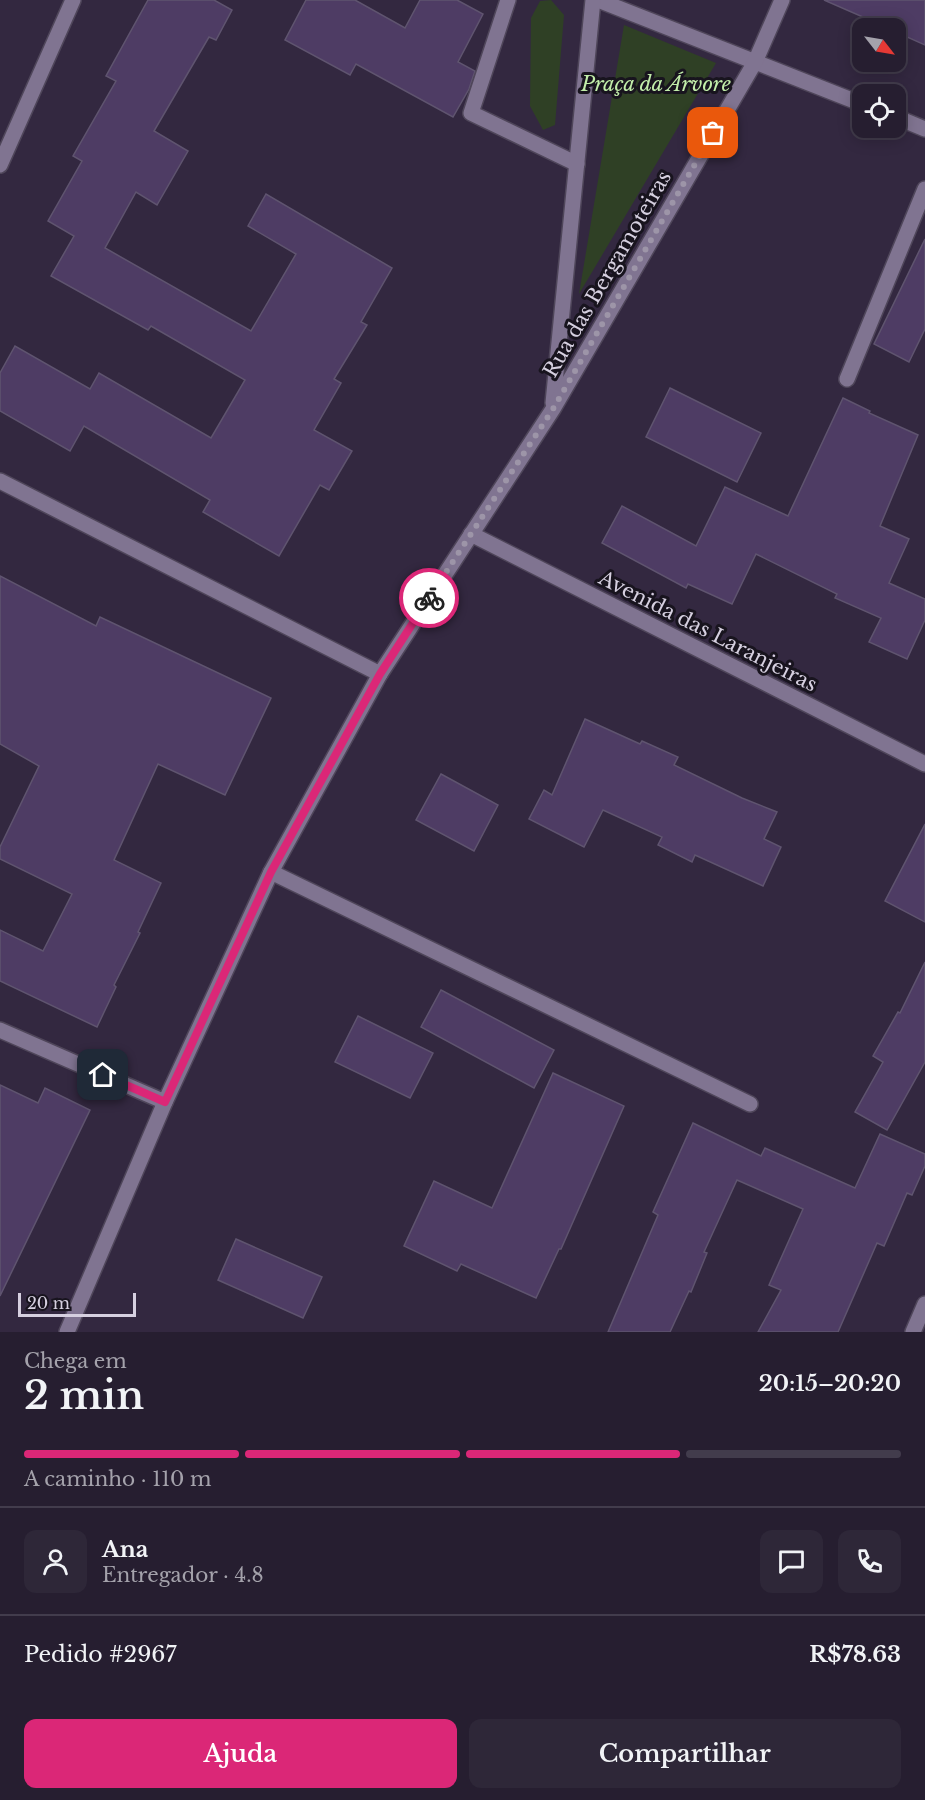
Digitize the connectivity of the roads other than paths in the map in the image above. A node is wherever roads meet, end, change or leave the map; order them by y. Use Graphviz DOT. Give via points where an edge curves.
graph roads {
  1 [pos="73,0"];
  2 [pos="508,0"];
  3 [pos="593,0"];
  4 [pos="598,0"];
  5 [pos="782,0"];
  6 [pos="755,62"];
  7 [pos="852,100"];
  8 [pos="906,121"];
  9 [pos="925,129"];
  10 [pos="577,164"];
  11 [pos="0,165"];
  12 [pos="925,189"];
  13 [pos="847,379"];
  14 [pos="553,409"];
  15 [pos="0,481"];
  16 [pos="471,534"];
  17 [pos="380,674"];
  18 [pos="925,764"];
  19 [pos="271,872"];
  20 [pos="0,1030"];
  21 [pos="165,1102"];
  22 [pos="750,1104"];
  23 [pos="925,1304"];
  24 [pos="67,1332"];
  25 [pos="913,1332"];
  1 -- 11 [label="street"];
  2 -- 10 [label="street" via="471,113"];
  3 -- 10 [label="street"];
  4 -- 6 [label="street"];
  5 -- 6 [label="street, Rua das Bergamoteiras"];
  6 -- 7 [label="street"];
  6 -- 14 [label="street, Rua das Bergamoteiras"];
  8 -- 9 [label="street"];
  10 -- 14 [label="street"];
  12 -- 13 [label="street"];
  14 -- 16 [label="street, Rua das Bergamoteiras"];
  15 -- 17 [label="street"];
  16 -- 17 [label="street, Rua das Bergamoteiras"];
  16 -- 18 [label="street, Avenida das Laranjeiras"];
  17 -- 19 [label="street, Rua das Bergamoteiras"];
  19 -- 21 [label="street, Rua das Bergamoteiras"];
  19 -- 22 [label="street"];
  20 -- 21 [label="street"];
  21 -- 24 [label="street, Rua das Bergamoteiras"];
  23 -- 25 [label="street"];
}
